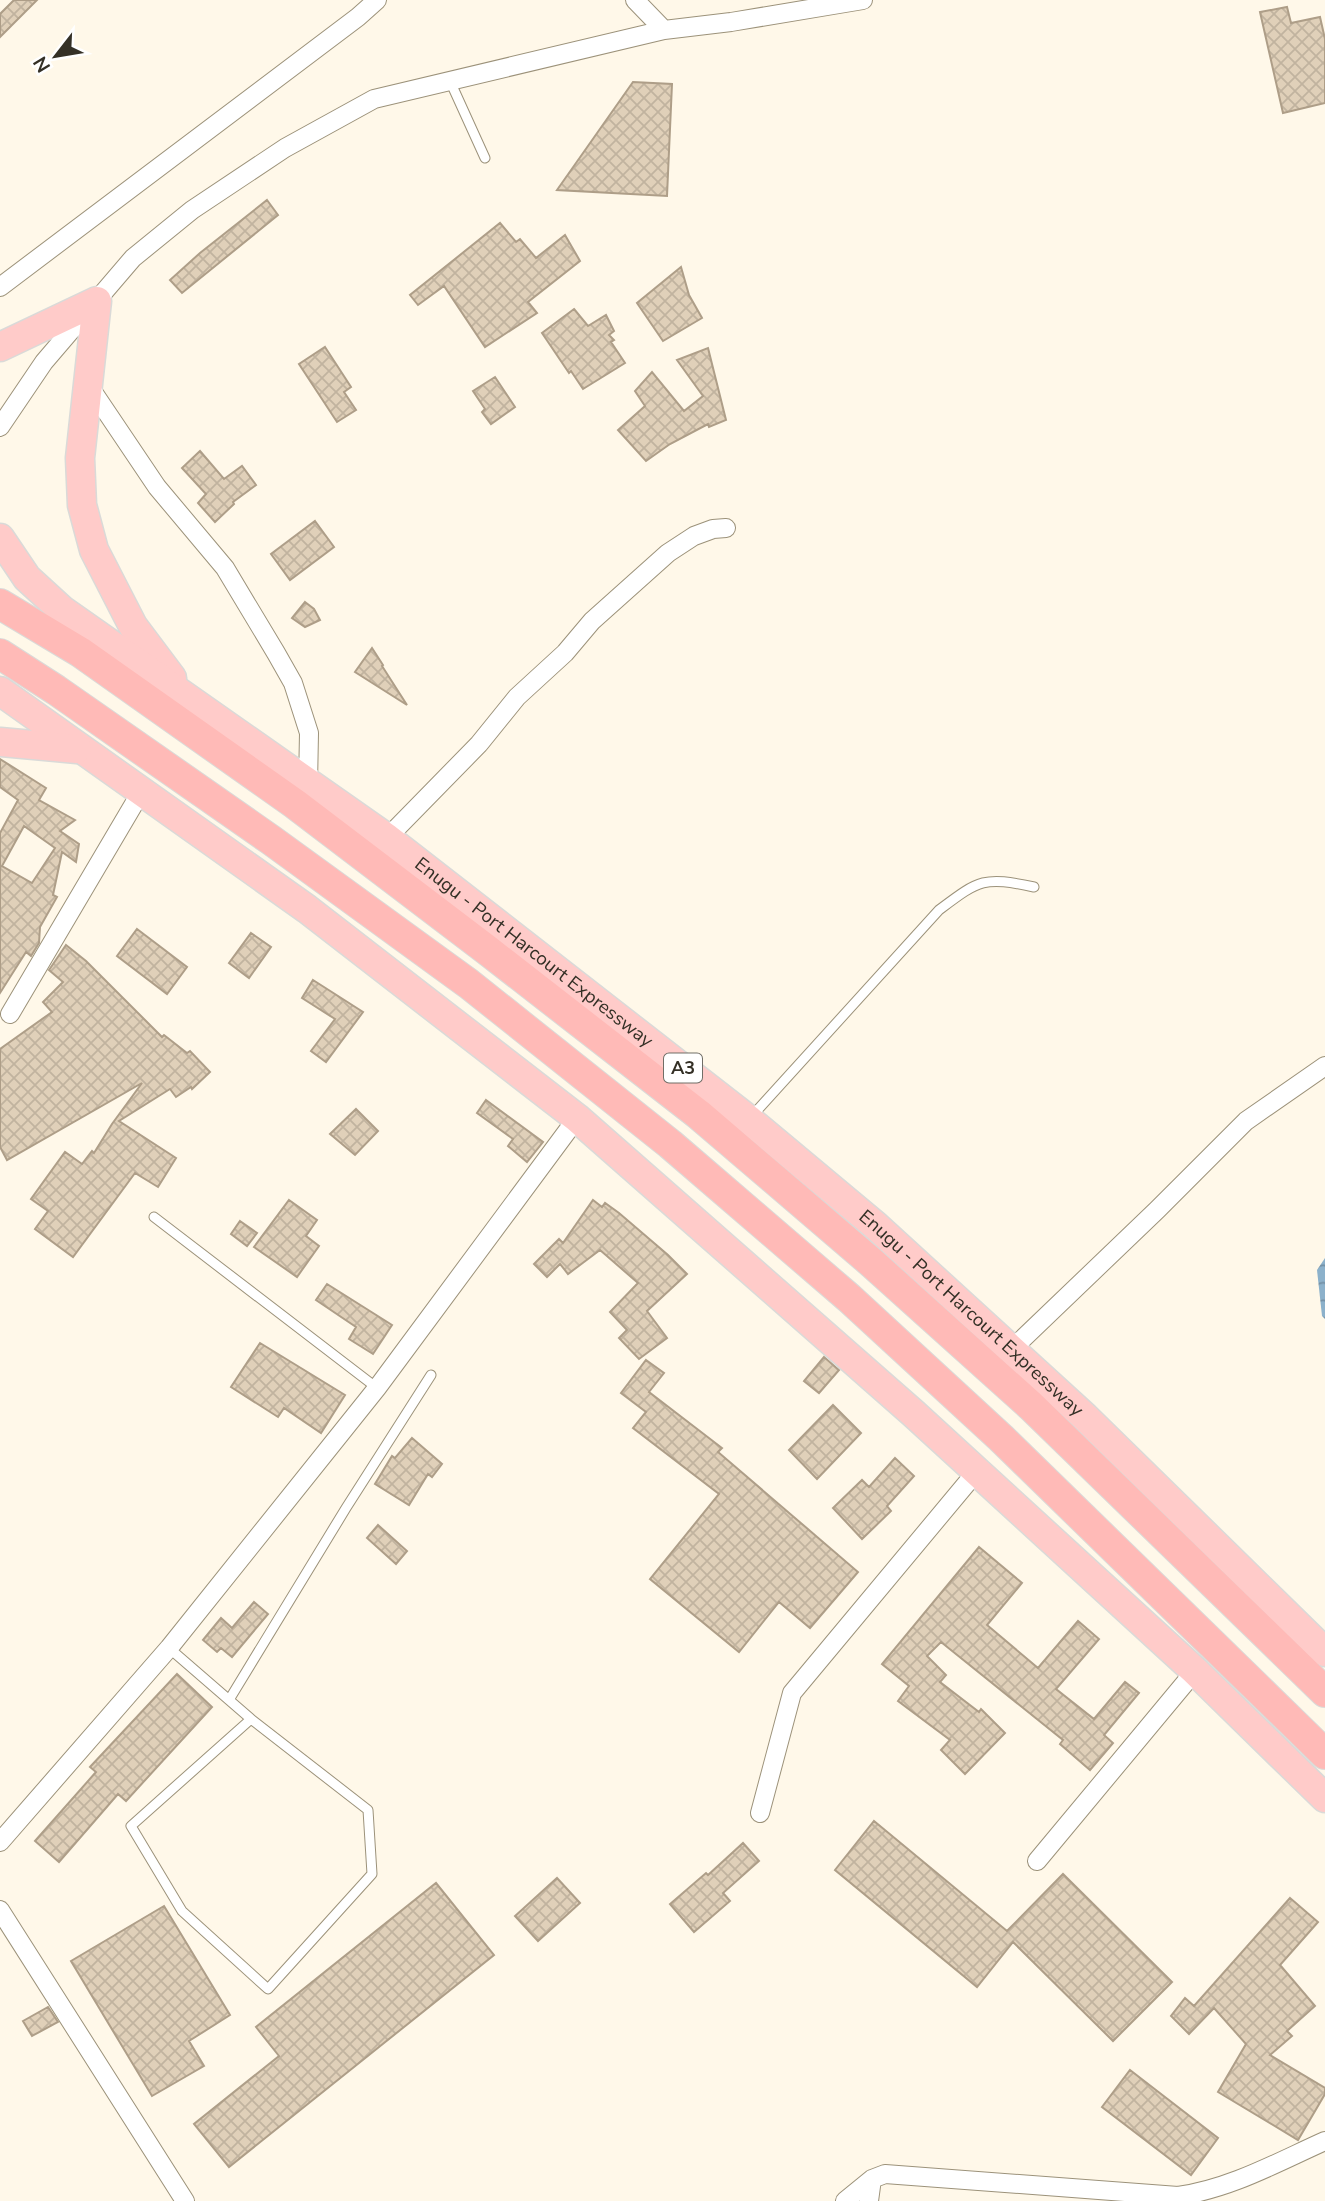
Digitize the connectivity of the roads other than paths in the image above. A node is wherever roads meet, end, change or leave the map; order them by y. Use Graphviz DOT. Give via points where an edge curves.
graph roads {
  1 [pos="377,0"];
  2 [pos="635,0"];
  3 [pos="863,0"];
  4 [pos="664,30"];
  5 [pos="450,81"];
  6 [pos="485,158"];
  7 [pos="0,287"];
  8 [pos="97,301"];
  9 [pos="0,347"];
  10 [pos="87,382"];
  11 [pos="0,427"];
  12 [pos="726,528"];
  13 [pos="0,538"];
  14 [pos="0,544"];
  15 [pos="0,557"];
  16 [pos="4,607"];
  17 [pos="0,654"];
  18 [pos="0,691"];
  19 [pos="189,700"];
  20 [pos="0,742"];
  21 [pos="79,749"];
  22 [pos="308,785"];
  23 [pos="141,792"];
  24 [pos="387,838"];
  25 [pos="1034,887"];
  26 [pos="9,1014"];
  27 [pos="623,1056"];
  28 [pos="1325,1066"];
  29 [pos="599,1088"];
  30 [pos="577,1118"];
  31 [pos="748,1119"];
  32 [pos="154,1217"];
  33 [pos="1011,1350"];
  34 [pos="431,1375"];
  35 [pos="377,1388"];
  36 [pos="977,1471"];
  37 [pos="169,1648"];
  38 [pos="1325,1652"];
  39 [pos="1195,1671"];
  40 [pos="1325,1692"];
  41 [pos="229,1700"];
  42 [pos="251,1719"];
  43 [pos="1325,1754"];
  44 [pos="1325,1798"];
  45 [pos="760,1813"];
  46 [pos="0,1842"];
  47 [pos="1037,1861"];
  48 [pos="0,1910"];
  49 [pos="1325,2141"];
  50 [pos="872,2179"];
  51 [pos="185,2201"];
  52 [pos="845,2201"];
  53 [pos="869,2201"];
  1 -- 7 [label="street"];
  2 -- 4 [label="street"];
  3 -- 4 [label="street"];
  4 -- 5 [label="street"];
  5 -- 6 [label="lane"];
  5 -- 8 [label="street" via="374,99 285,148 192,210 133,258"];
  8 -- 9 [label="main road"];
  8 -- 10 [label="main road"];
  8 -- 11 [label="street" via="44,362"];
  10 -- 19 [label="main road" via="80,458 82,505 94,550 133,625"];
  10 -- 22 [label="street" via="157,487 225,568 276,653 309,733"];
  12 -- 24 [label="street" via="694,536 668,553 592,621"];
  13 -- 19 [label="main road, Enugu - Port Harcourt Expressway / A3" via="21,572 47,598"];
  14 -- 15 [label="main road"];
  16 -- 27 [label="highway, Enugu - Port Harcourt Expressway / A3" via="80,652 295,804"];
  17 -- 29 [label="highway" via="271,840 469,984"];
  18 -- 21 [label="main road"];
  19 -- 22 [label="main road, Enugu - Port Harcourt Expressway / A3"];
  20 -- 21 [label="main road"];
  21 -- 23 [label="main road"];
  22 -- 24 [label="main road, Enugu - Port Harcourt Expressway / A3"];
  23 -- 26 [label="street"];
  23 -- 30 [label="main road" via="307,909"];
  24 -- 31 [label="main road, Enugu - Port Harcourt Expressway / A3"];
  25 -- 31 [label="lane" via="1001,880 973,885 939,910"];
  27 -- 29 [label="highway"];
  27 -- 40 [label="highway, Enugu - Port Harcourt Expressway / A3" via="698,1114 1021,1397"];
  28 -- 33 [label="street" via="1246,1121"];
  29 -- 43 [label="highway" via="849,1298 1136,1567"];
  30 -- 35 [label="street"];
  30 -- 36 [label="main road"];
  31 -- 33 [label="main road, Enugu - Port Harcourt Expressway / A3" via="876,1226"];
  32 -- 35 [label="lane"];
  33 -- 38 [label="main road, Enugu - Port Harcourt Expressway / A3"];
  34 -- 41 [label="lane"];
  35 -- 37 [label="street"];
  36 -- 39 [label="main road"];
  36 -- 45 [label="street" via="792,1693"];
  37 -- 41 [label="lane"];
  37 -- 46 [label="street"];
  39 -- 44 [label="main road"];
  39 -- 47 [label="street"];
  41 -- 42 [label="lane"];
  42 -- 42 [label="lane" via="369,1810 372,1874 268,1989 182,1911 131,1826"];
  48 -- 51 [label="street"];
  49 -- 50 [label="street" via="1228,2183 1178,2196 885,2174"];
  50 -- 52 [label="street"];
  50 -- 53 [label="street"];
}
